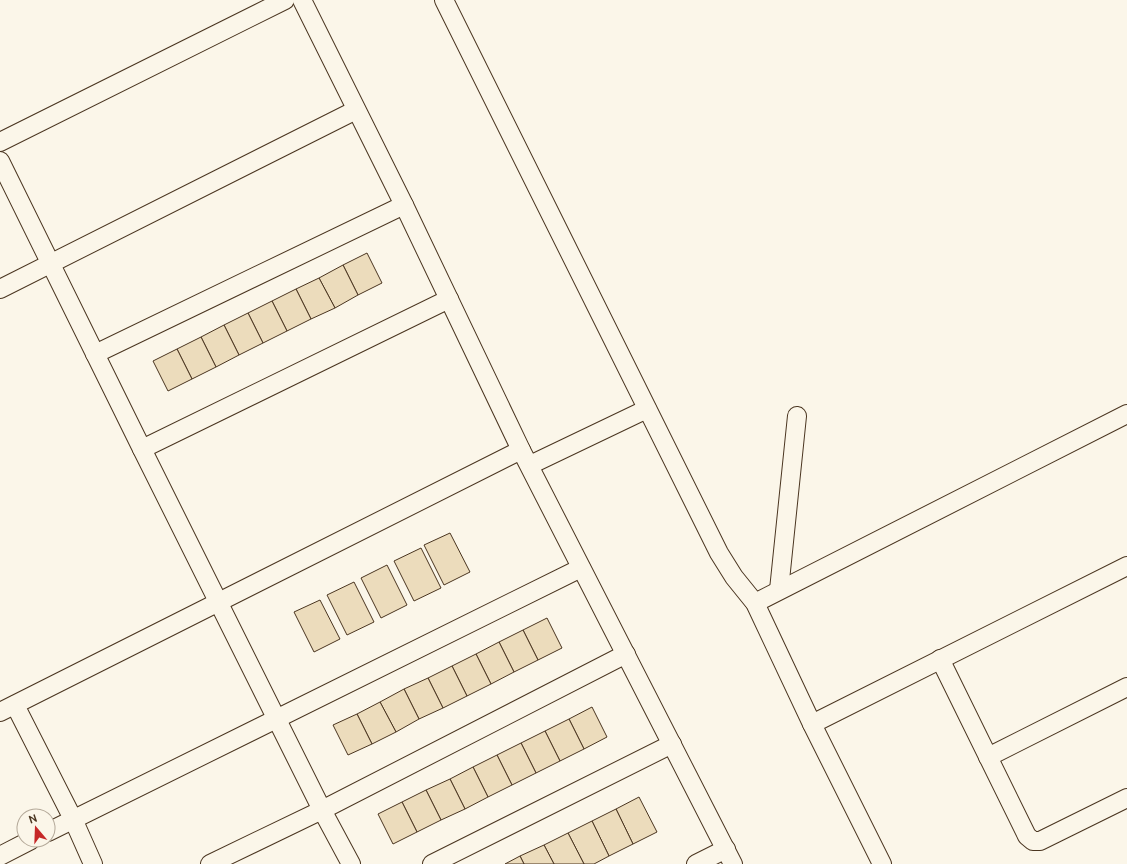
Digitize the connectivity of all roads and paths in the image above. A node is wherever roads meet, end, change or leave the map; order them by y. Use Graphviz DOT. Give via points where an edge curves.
graph roads {
  1 [pos="285,0"];
  2 [pos="302,0"];
  3 [pos="444,0"];
  4 [pos="356,110"];
  5 [pos="0,142"];
  6 [pos="0,161"];
  7 [pos="404,205"];
  8 [pos="50,264"];
  9 [pos="0,289"];
  10 [pos="449,299"];
  11 [pos="95,354"];
  12 [pos="647,408"];
  13 [pos="1127,414"];
  14 [pos="797,416"];
  15 [pos="142,449"];
  16 [pos="525,458"];
  17 [pos="1127,566"];
  18 [pos="581,568"];
  19 [pos="779,590"];
  20 [pos="219,602"];
  21 [pos="755,603"];
  22 [pos="626,654"];
  23 [pos="940,659"];
  24 [pos="1127,687"];
  25 [pos="7,708"];
  26 [pos="277,719"];
  27 [pos="812,724"];
  28 [pos="672,744"];
  29 [pos="988,757"];
  30 [pos="1127,798"];
  31 [pos="322,810"];
  32 [pos="73,819"];
  33 [pos="56,828"];
  34 [pos="16,848"];
  35 [pos="0,856"];
  36 [pos="729,857"];
  37 [pos="93,864"];
  38 [pos="210,864"];
  39 [pos="351,864"];
  40 [pos="432,864"];
  41 [pos="696,864"];
  42 [pos="882,864"];
  1 -- 5 [label="street"];
  2 -- 4 [label="street"];
  3 -- 12 [label="street"];
  4 -- 7 [label="street"];
  4 -- 8 [label="street"];
  6 -- 8 [label="street"];
  7 -- 10 [label="street"];
  7 -- 11 [label="street"];
  8 -- 9 [label="street"];
  8 -- 11 [label="street"];
  10 -- 15 [label="street"];
  10 -- 16 [label="street"];
  11 -- 15 [label="street"];
  12 -- 16 [label="street"];
  12 -- 21 [label="street" via="719,553 734,578"];
  13 -- 19 [label="street"];
  14 -- 19 [label="street"];
  15 -- 20 [label="street"];
  16 -- 18 [label="street"];
  16 -- 20 [label="street"];
  17 -- 23 [label="street"];
  18 -- 22 [label="street"];
  18 -- 26 [label="street"];
  19 -- 21 [label="street"];
  20 -- 25 [label="street"];
  20 -- 26 [label="street"];
  21 -- 27 [label="street"];
  22 -- 28 [label="street"];
  22 -- 31 [label="street"];
  23 -- 27 [label="street"];
  23 -- 29 [label="street"];
  24 -- 29 [label="street"];
  25 -- 32 [label="street"];
  26 -- 31 [label="street"];
  26 -- 32 [label="street"];
  27 -- 42 [label="street"];
  28 -- 36 [label="street"];
  28 -- 40 [label="street"];
  29 -- 30 [label="street" via="1027,836 1033,841 1040,841"];
  31 -- 38 [label="street"];
  31 -- 39 [label="street"];
  32 -- 33 [label="street"];
  32 -- 37 [label="street"];
  34 -- 35 [label="street"];
  36 -- 41 [label="street"];
}
